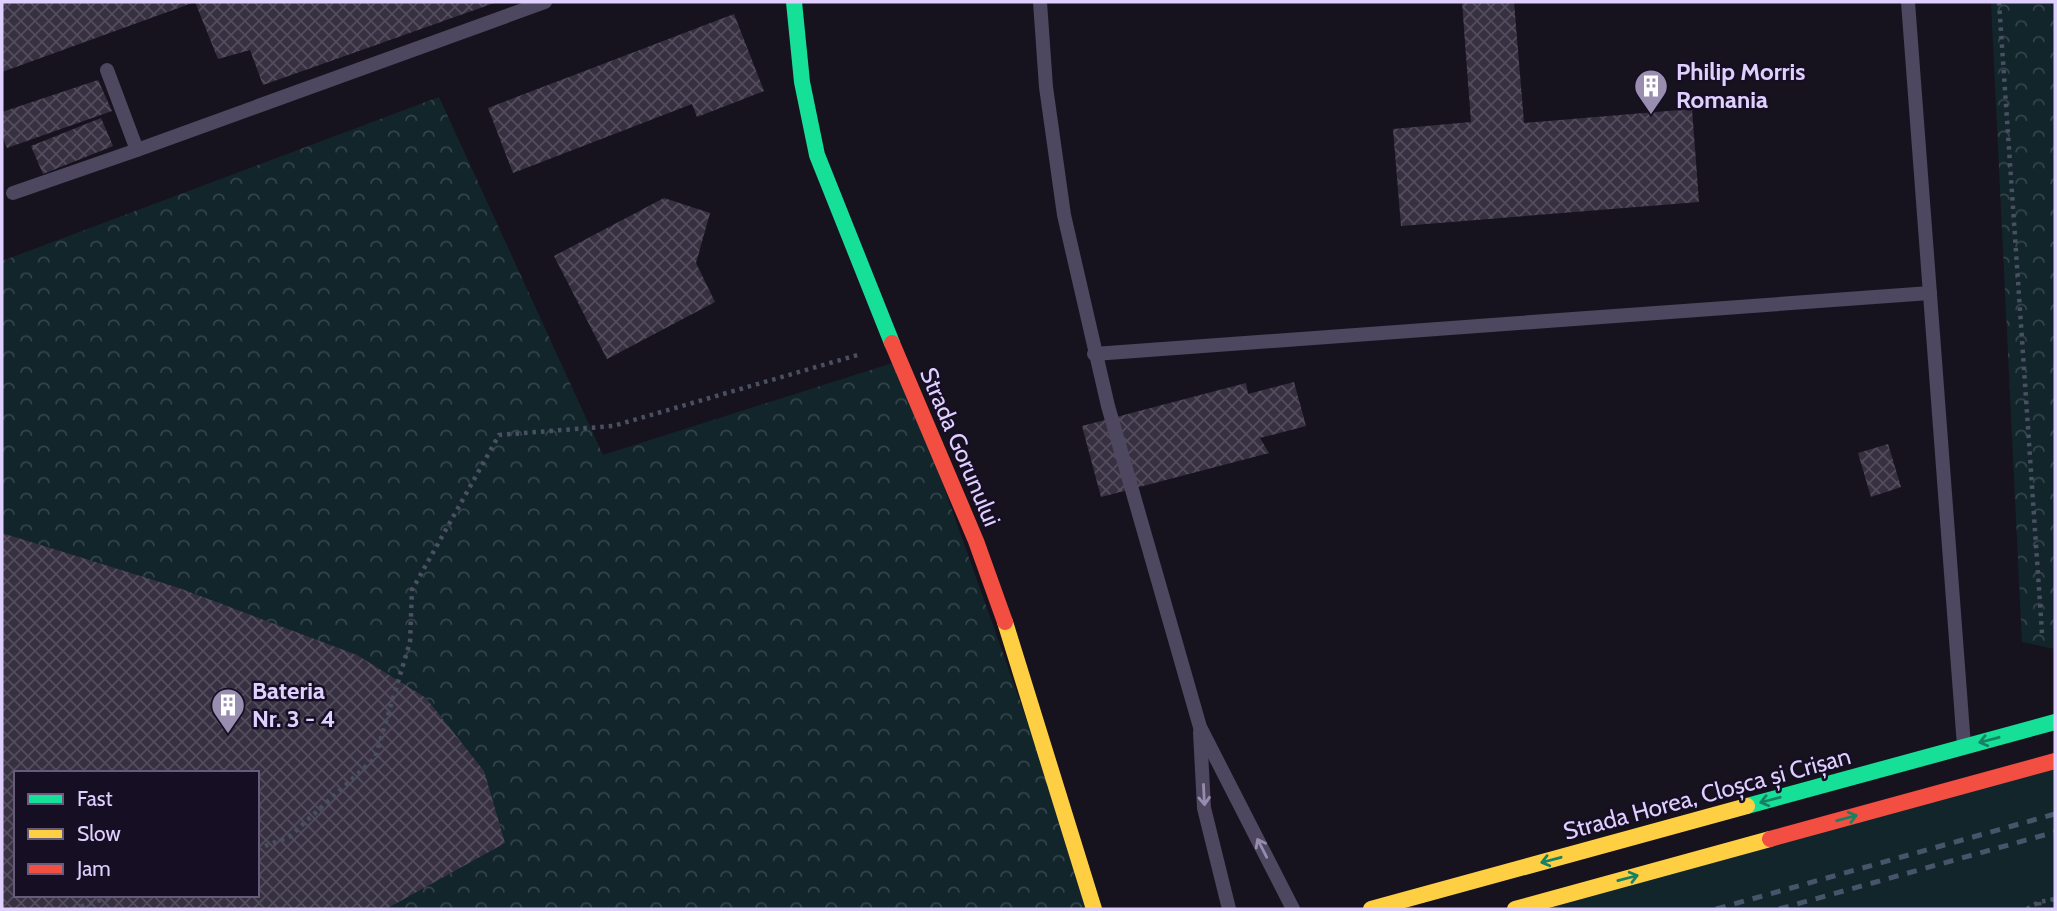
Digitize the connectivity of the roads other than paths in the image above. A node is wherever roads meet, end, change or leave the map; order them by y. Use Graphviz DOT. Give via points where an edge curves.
graph roads {
  1 [pos="545,2"];
  2 [pos="794,2"];
  3 [pos="1040,2"];
  4 [pos="1908,2"];
  5 [pos="107,70"];
  6 [pos="137,150"];
  7 [pos="13,193"];
  8 [pos="1930,293"];
  9 [pos="1094,354"];
  10 [pos="2055,722"];
  11 [pos="1200,727"];
  12 [pos="1964,747"];
  13 [pos="2055,761"];
  14 [pos="1094,909"];
  15 [pos="1229,909"];
  16 [pos="1293,909"];
  17 [pos="1371,909"];
  18 [pos="1515,909"];
  1 -- 6 [label="lane"];
  2 -- 14 [label="main road, Strada Gorunului" via="802,82 817,155 976,541 1015,648"];
  3 -- 9 [label="lane" via="1046,88 1064,215"];
  4 -- 8 [label="lane"];
  5 -- 6 [label="lane"];
  6 -- 7 [label="lane"];
  8 -- 9 [label="lane"];
  8 -- 12 [label="lane"];
  9 -- 11 [label="lane"];
  10 -- 12 [label="main road, Strada Horea, Cloșca și Crișan, one-way"];
  11 -- 15 [label="lane, one-way" via="1204,808"];
  16 -- 11 [label="lane, one-way"];
  12 -- 17 [label="main road, Strada Horea, Cloșca și Crișan, one-way"];
  18 -- 13 [label="main road, one-way"];
}
